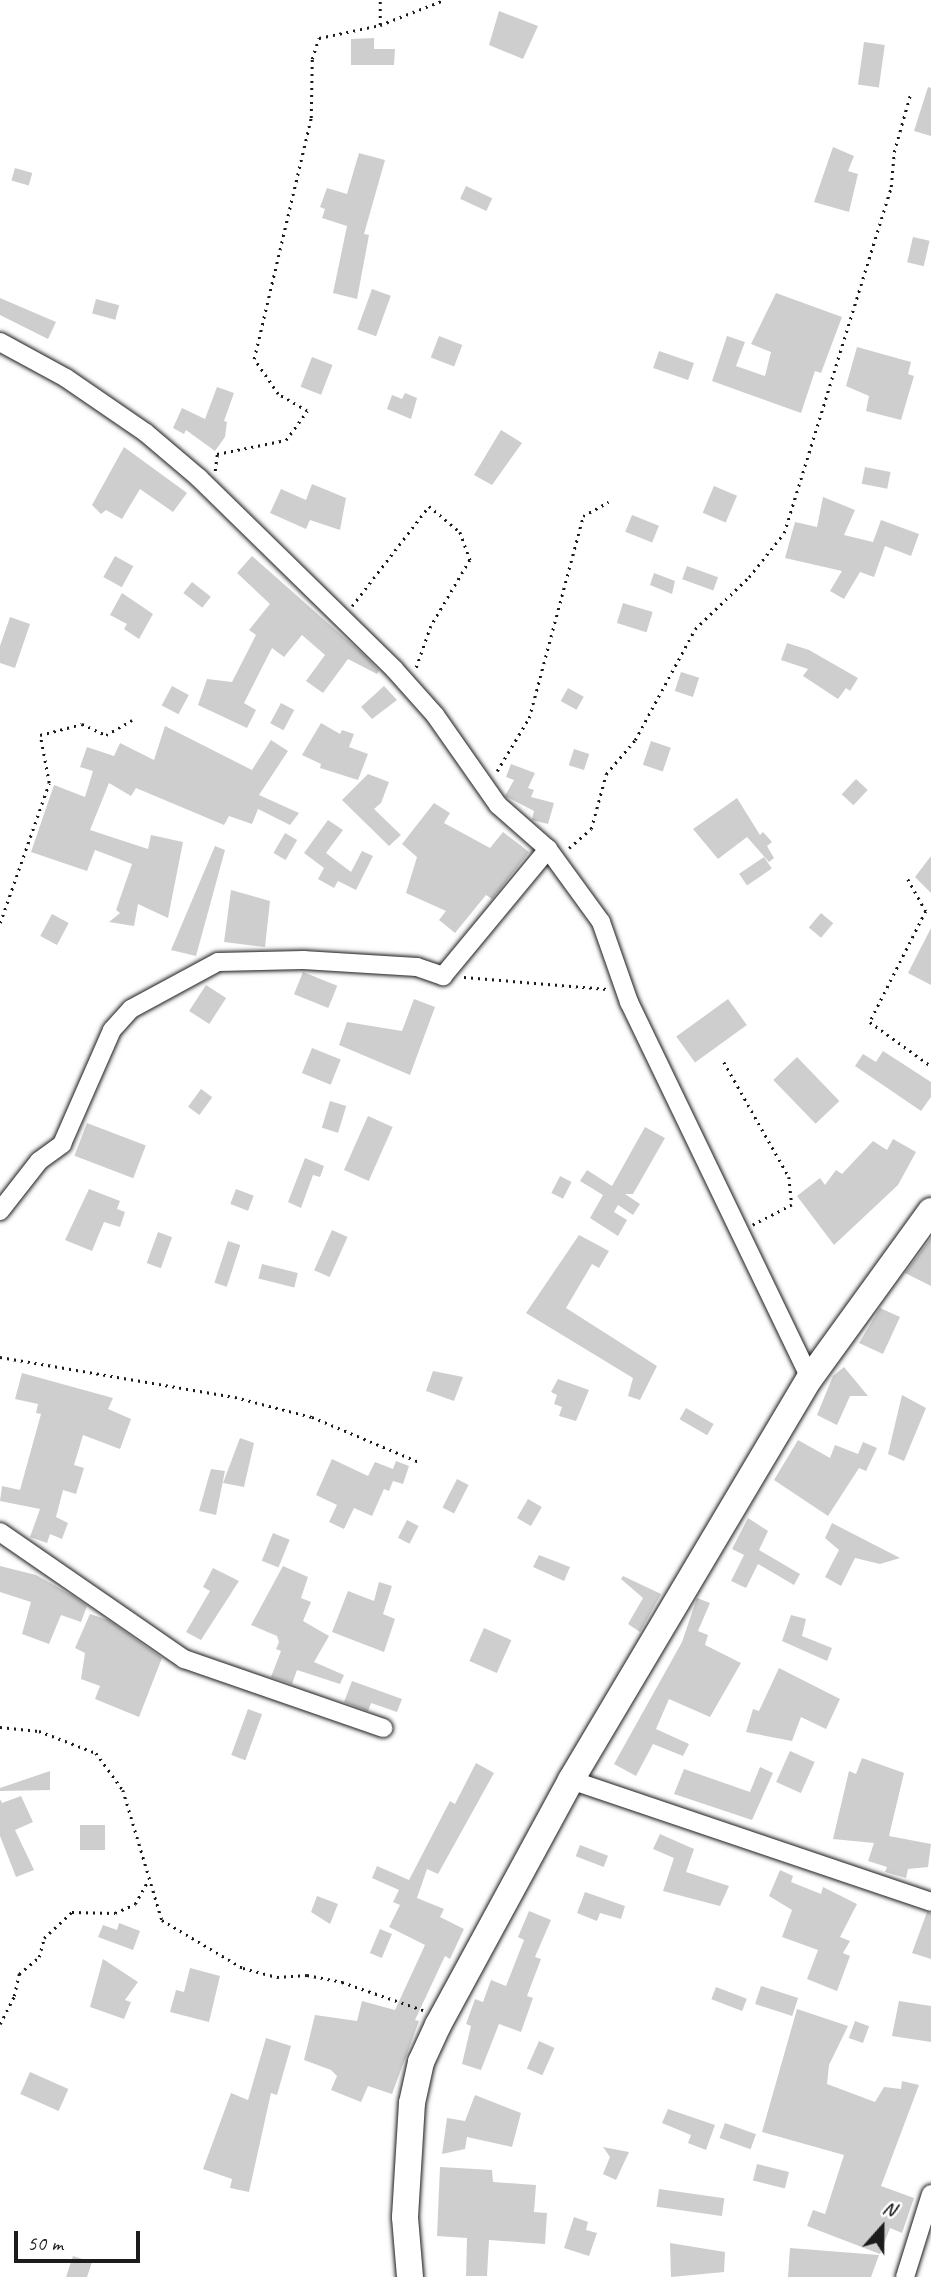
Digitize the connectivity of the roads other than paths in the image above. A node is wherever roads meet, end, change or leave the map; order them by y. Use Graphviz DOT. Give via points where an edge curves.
graph roads {
  1 [pos="0,342"];
  2 [pos="552,854"];
  3 [pos="0,1211"];
  4 [pos="931,1211"];
  5 [pos="810,1378"];
  6 [pos="0,1532"];
  7 [pos="383,1728"];
  8 [pos="571,1780"];
  9 [pos="931,1902"];
  10 [pos="931,2194"];
  11 [pos="410,2277"];
  12 [pos="905,2277"];
  1 -- 2 [label="street" via="66,378 146,433 212,491 409,686 486,789"];
  2 -- 3 [label="street" via="443,976 417,967 303,960 218,962 170,987 120,1020 62,1144 39,1161"];
  2 -- 5 [label="street" via="601,922 624,989"];
  4 -- 5 [label="main road"];
  5 -- 8 [label="main road"];
  6 -- 7 [label="street" via="184,1659"];
  8 -- 9 [label="street"];
  8 -- 11 [label="main road" via="421,2062 412,2103 405,2217"];
  10 -- 12 [label="street"];
}
